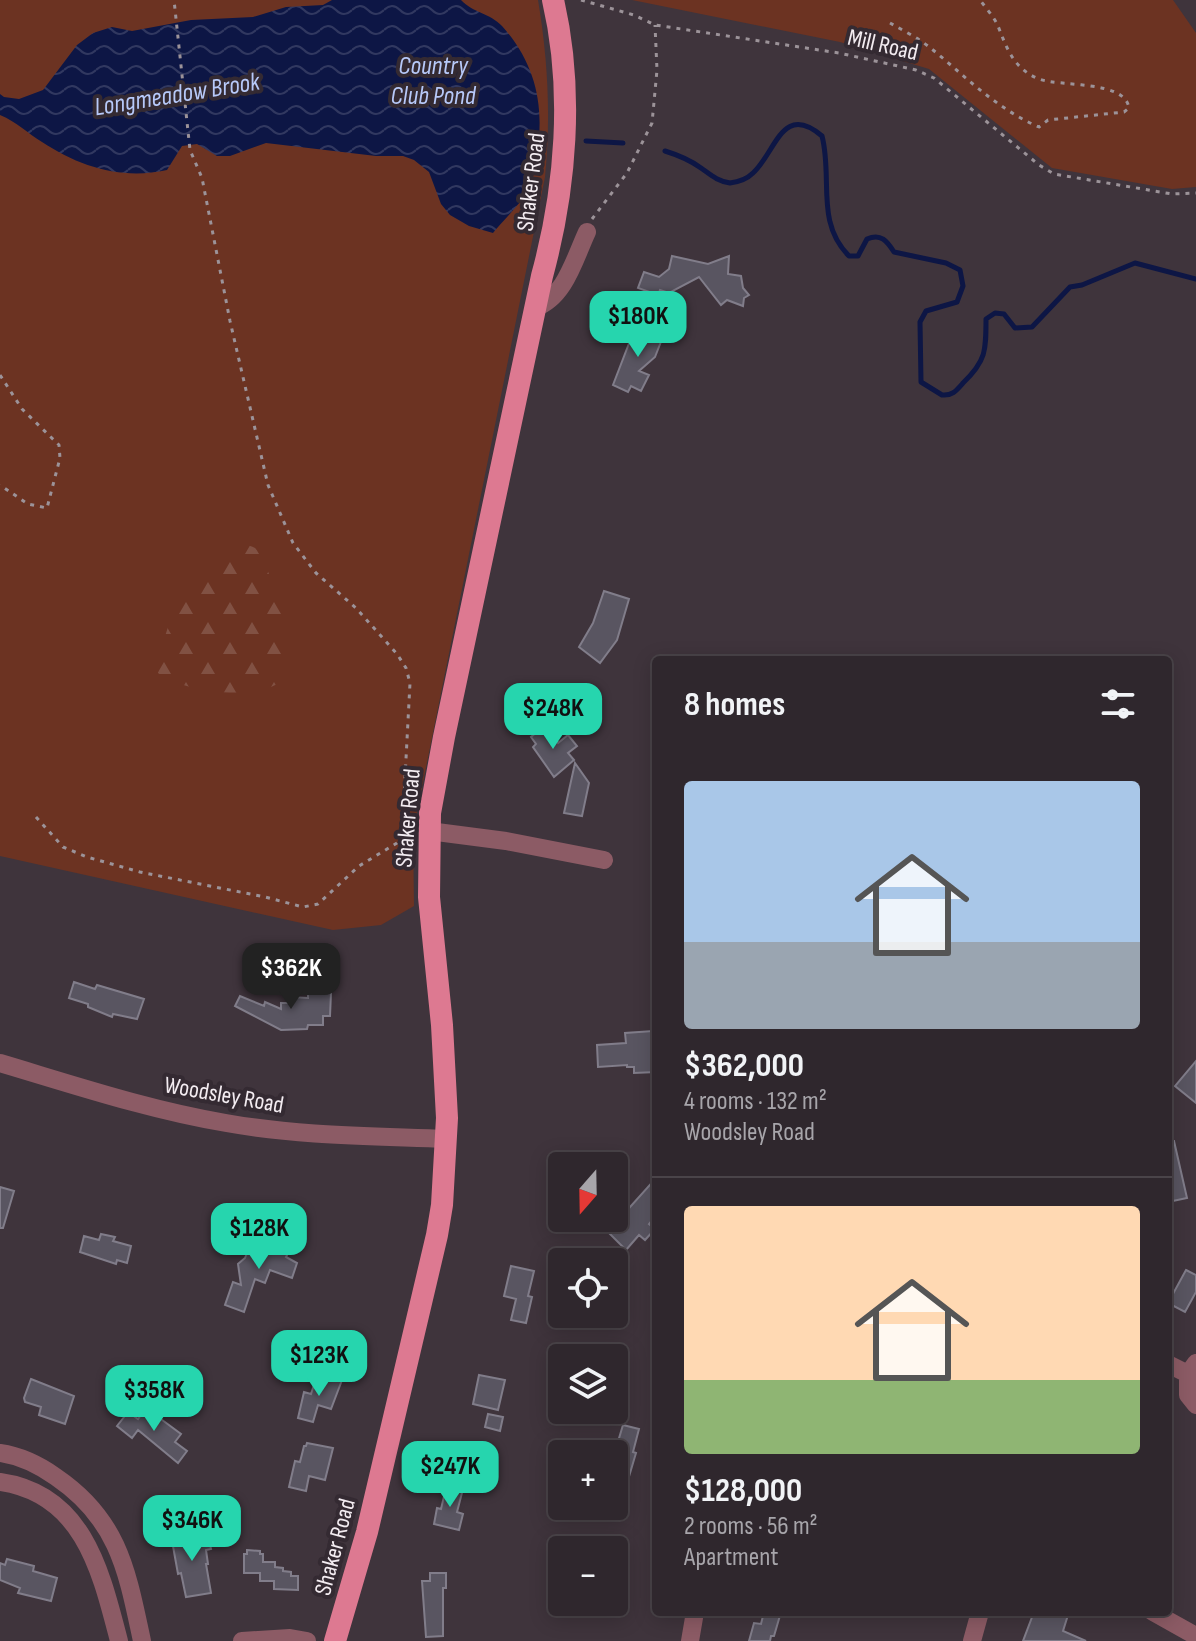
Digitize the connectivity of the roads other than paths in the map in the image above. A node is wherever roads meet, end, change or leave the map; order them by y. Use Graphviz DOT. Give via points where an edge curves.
graph roads {
  1 [pos="553,0"];
  2 [pos="587,232"];
  3 [pos="535,308"];
  4 [pos="429,831"];
  5 [pos="604,860"];
  6 [pos="0,1063"];
  7 [pos="446,1139"];
  8 [pos="1172,1365"];
  9 [pos="1192,1369"];
  10 [pos="1196,1405"];
  11 [pos="0,1453"];
  12 [pos="0,1482"];
  13 [pos="694,1616"];
  14 [pos="979,1616"];
  15 [pos="1160,1616"];
  16 [pos="1196,1636"];
  17 [pos="119,1641"];
  18 [pos="142,1641"];
  19 [pos="242,1641"];
  20 [pos="307,1641"];
  21 [pos="335,1641"];
  22 [pos="690,1641"];
  23 [pos="972,1641"];
  1 -- 3 [label="main road, Shaker Road" via="563,74 563,156"];
  2 -- 3 [label="street" via="560,290 551,303"];
  3 -- 4 [label="main road, Shaker Road"];
  4 -- 5 [label="street"];
  4 -- 7 [label="main road, Shaker Road"];
  6 -- 7 [label="street, Woodsley Road" via="225,1123 307,1133"];
  7 -- 21 [label="main road, Shaker Road" via="437,1235 367,1532"];
  8 -- 9 [label="street"];
  9 -- 10 [label="street" via="1188,1395"];
  11 -- 18 [label="street" via="46,1470 100,1515 124,1568"];
  12 -- 17 [label="street" via="35,1493 78,1529 100,1570"];
  13 -- 22 [label="street"];
  14 -- 23 [label="street"];
  15 -- 16 [label="street"];
  19 -- 20 [label="street"];
}
